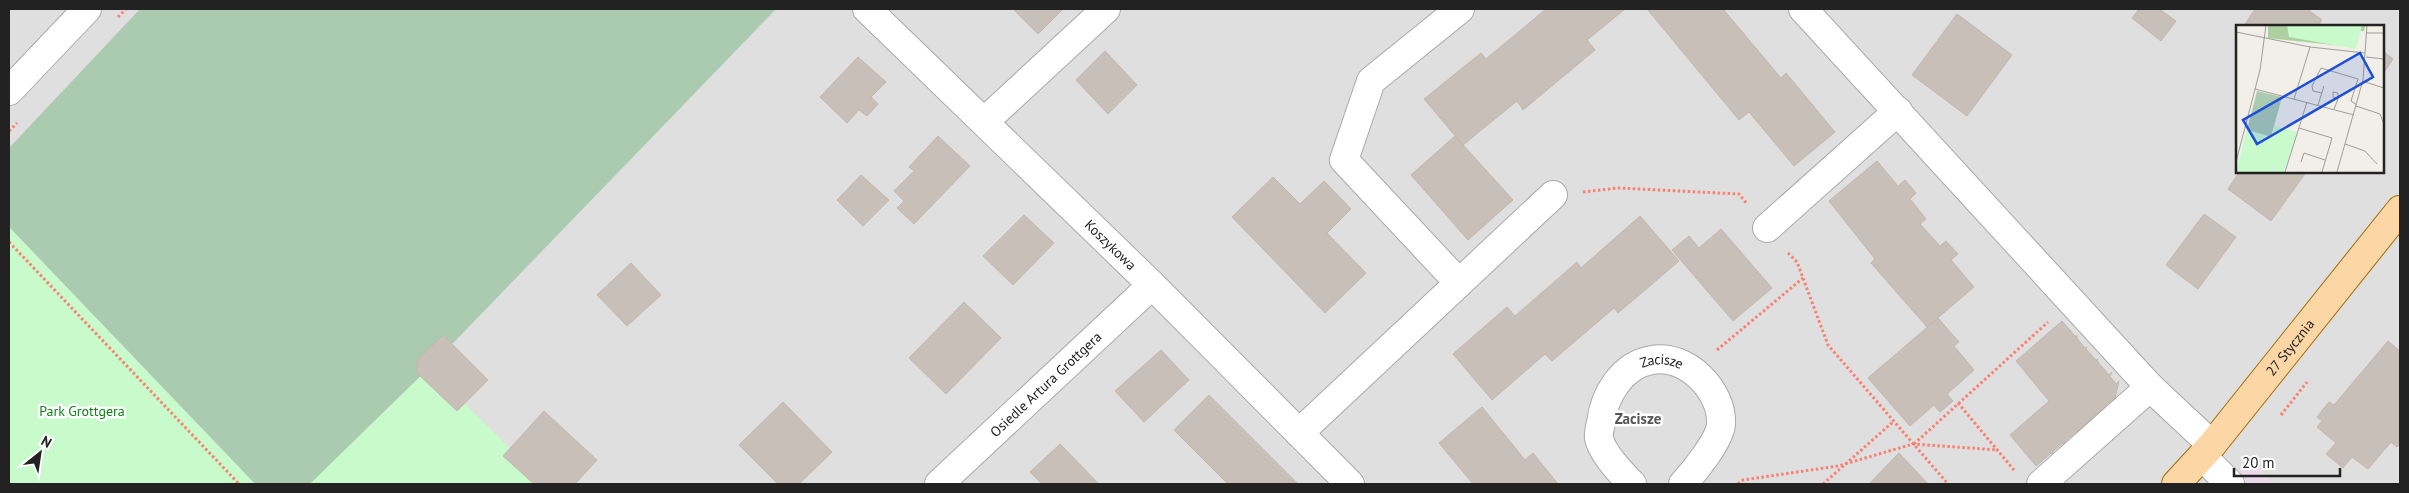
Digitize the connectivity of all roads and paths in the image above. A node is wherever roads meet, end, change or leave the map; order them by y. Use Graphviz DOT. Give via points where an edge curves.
graph roads {
  1 [pos="87,9"];
  2 [pos="867,9"];
  3 [pos="1106,9"];
  4 [pos="1460,9"];
  5 [pos="1803,9"];
  6 [pos="9,91"];
  7 [pos="1898,111"];
  8 [pos="985,121"];
  9 [pos="1553,194"];
  10 [pos="2400,210"];
  11 [pos="1767,228"];
  12 [pos="9,242"];
  13 [pos="1803,278"];
  14 [pos="1459,283"];
  15 [pos="1152,284"];
  16 [pos="2071,301"];
  17 [pos="1698,375"];
  18 [pos="2150,387"];
  19 [pos="1958,403"];
  20 [pos="1894,421"];
  21 [pos="1299,432"];
  22 [pos="1913,444"];
  23 [pos="1998,450"];
  24 [pos="2207,450"];
  25 [pos="1844,464"];
  26 [pos="2030,481"];
  27 [pos="239,484"];
  28 [pos="939,484"];
  29 [pos="1350,484"];
  30 [pos="1632,484"];
  31 [pos="1683,484"];
  32 [pos="1738,484"];
  33 [pos="1823,484"];
  34 [pos="1948,484"];
  35 [pos="2176,484"];
  36 [pos="2230,484"];
  1 -- 6 [label="street"];
  2 -- 8 [label="street, Koszykowa"];
  3 -- 8 [label="street"];
  4 -- 14 [label="street" via="1371,82 1344,160"];
  5 -- 7 [label="street"];
  7 -- 11 [label="street"];
  7 -- 16 [label="street"];
  8 -- 15 [label="street, Koszykowa"];
  9 -- 11 [label="path" via="1618,188 1739,194"];
  9 -- 14 [label="street"];
  10 -- 24 [label="main road, 27 Stycznia"];
  11 -- 13 [label="path" via="1796,262"];
  12 -- 27 [label="path"];
  13 -- 17 [label="path" via="1707,359"];
  13 -- 20 [label="path" via="1828,345"];
  14 -- 21 [label="street"];
  15 -- 21 [label="street, Koszykowa"];
  15 -- 28 [label="street, Osiedle Artura Grottgera"];
  16 -- 18 [label="street"];
  16 -- 19 [label="path"];
  17 -- 30 [label="street, Zacisze" via="1675,361 1652,360 1632,368 1612,386 1602,411 1599,438 1615,467"];
  17 -- 31 [label="street, Zacisze" via="1717,399 1721,425 1702,463"];
  18 -- 24 [label="street"];
  18 -- 26 [label="street"];
  19 -- 22 [label="path"];
  19 -- 23 [label="path"];
  20 -- 22 [label="path"];
  20 -- 25 [label="path"];
  21 -- 29 [label="street, Koszykowa"];
  22 -- 23 [label="path"];
  22 -- 25 [label="path"];
  22 -- 34 [label="path"];
  23 -- 26 [label="path"];
  24 -- 35 [label="main road, 27 Stycznia"];
  24 -- 36 [label="street"];
  25 -- 32 [label="path" via="1743,480"];
  25 -- 33 [label="path"];
}
